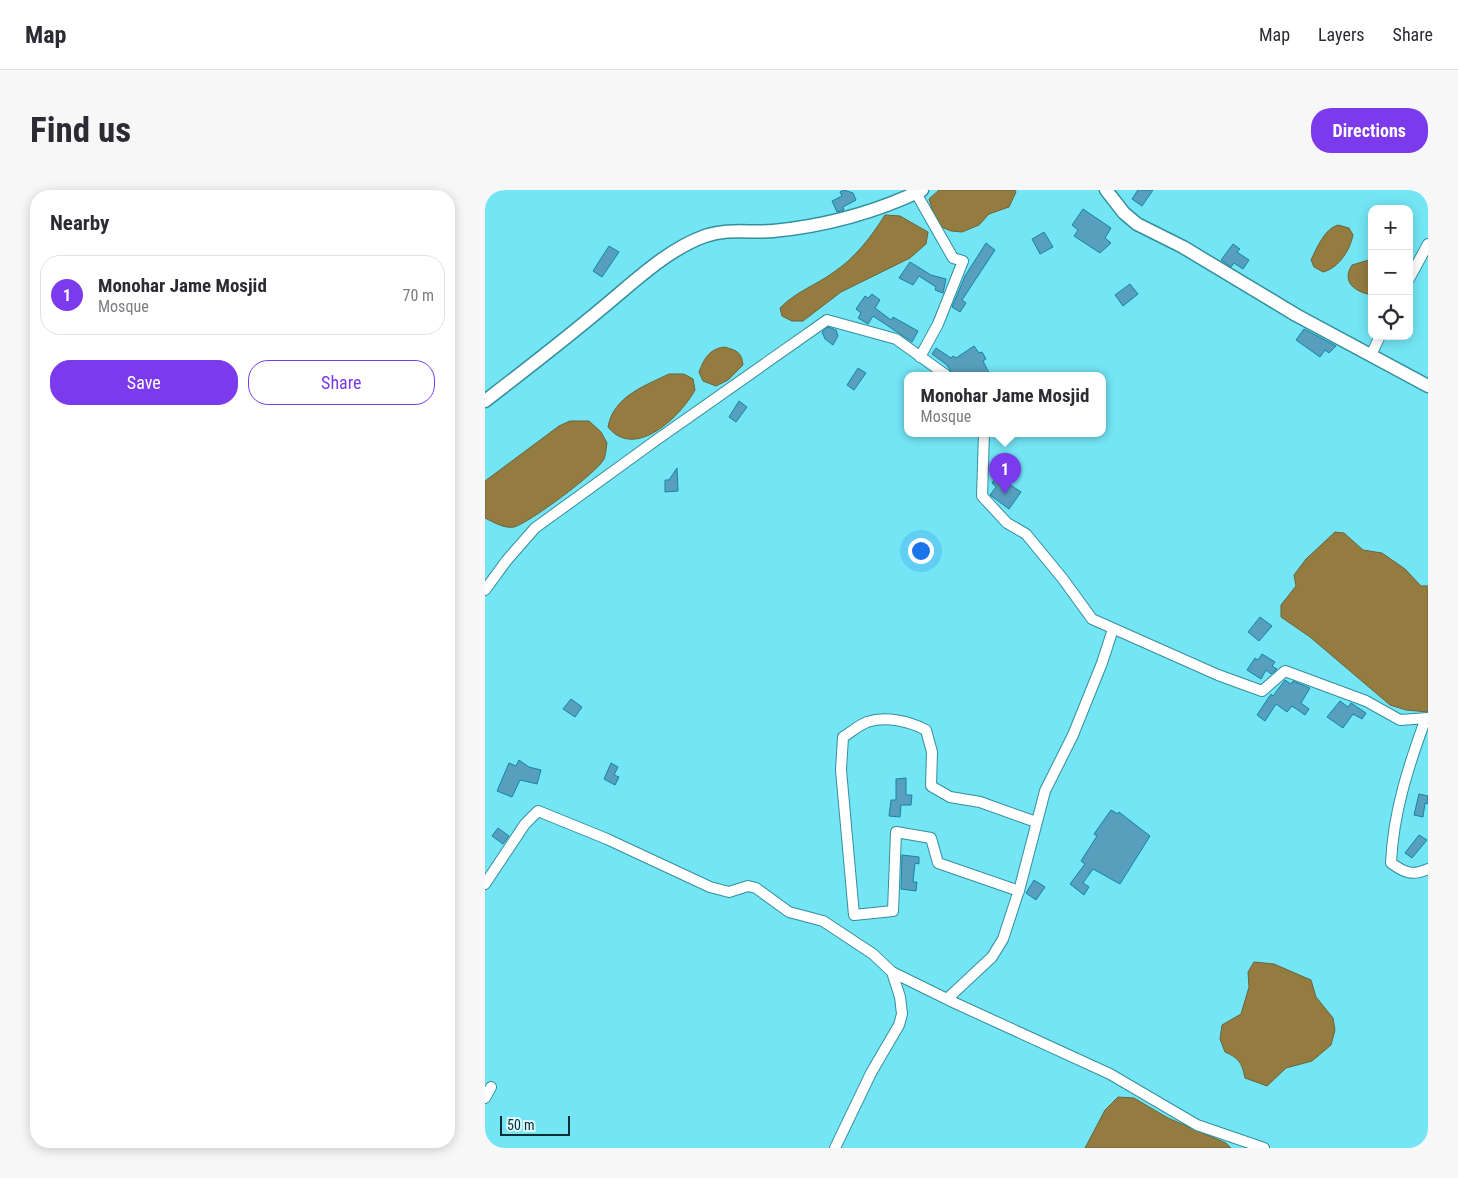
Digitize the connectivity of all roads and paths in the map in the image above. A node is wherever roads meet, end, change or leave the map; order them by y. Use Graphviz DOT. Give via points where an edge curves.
graph roads {
  1 [pos="1106,190"];
  2 [pos="919,191"];
  3 [pos="1428,244"];
  4 [pos="1413,272"];
  5 [pos="1378,340"];
  6 [pos="1371,355"];
  7 [pos="921,357"];
  8 [pos="942,372"];
  9 [pos="1428,386"];
  10 [pos="485,401"];
  11 [pos="984,437"];
  12 [pos="485,590"];
  13 [pos="1113,629"];
  14 [pos="1427,718"];
  15 [pos="1036,822"];
  16 [pos="1428,869"];
  17 [pos="485,884"];
  18 [pos="1019,891"];
  19 [pos="893,972"];
  20 [pos="947,999"];
  21 [pos="491,1087"];
  22 [pos="485,1098"];
  23 [pos="835,1148"];
  24 [pos="1264,1148"];
  1 -- 6 [label="street" via="1137,224 1183,247 1296,316"];
  2 -- 7 [label="street" via="953,258 963,261"];
  2 -- 10 [label="street" via="861,213 812,226 770,231 724,230 704,236 670,254"];
  3 -- 4 [label="street"];
  5 -- 6 [label="street"];
  6 -- 9 [label="street"];
  7 -- 8 [label="street"];
  7 -- 12 [label="street" via="896,339 827,320 535,528"];
  11 -- 13 [label="street" via="982,496 1007,523 1026,534 1092,619"];
  13 -- 14 [label="street" via="1262,691 1285,671 1365,701 1400,720"];
  13 -- 15 [label="street" via="1073,735 1045,791"];
  14 -- 16 [label="street" via="1398,810 1391,863 1403,872 1415,874"];
  15 -- 18 [label="street"];
  15 -- 18 [label="street" via="980,802 950,797 931,786 932,752 926,730 913,723 866,722 843,737 841,770 854,915 893,911 896,832 931,838 938,863"];
  17 -- 19 [label="street" via="525,824 538,811 607,838 710,887 729,892 749,886 756,888 789,912 823,921 873,954"];
  18 -- 20 [label="street" via="1003,939 992,956"];
  19 -- 20 [label="street"];
  19 -- 23 [label="street" via="902,1014 899,1025 871,1073"];
  20 -- 24 [label="street" via="1110,1074 1197,1125"];
  21 -- 22 [label="street"];
}
